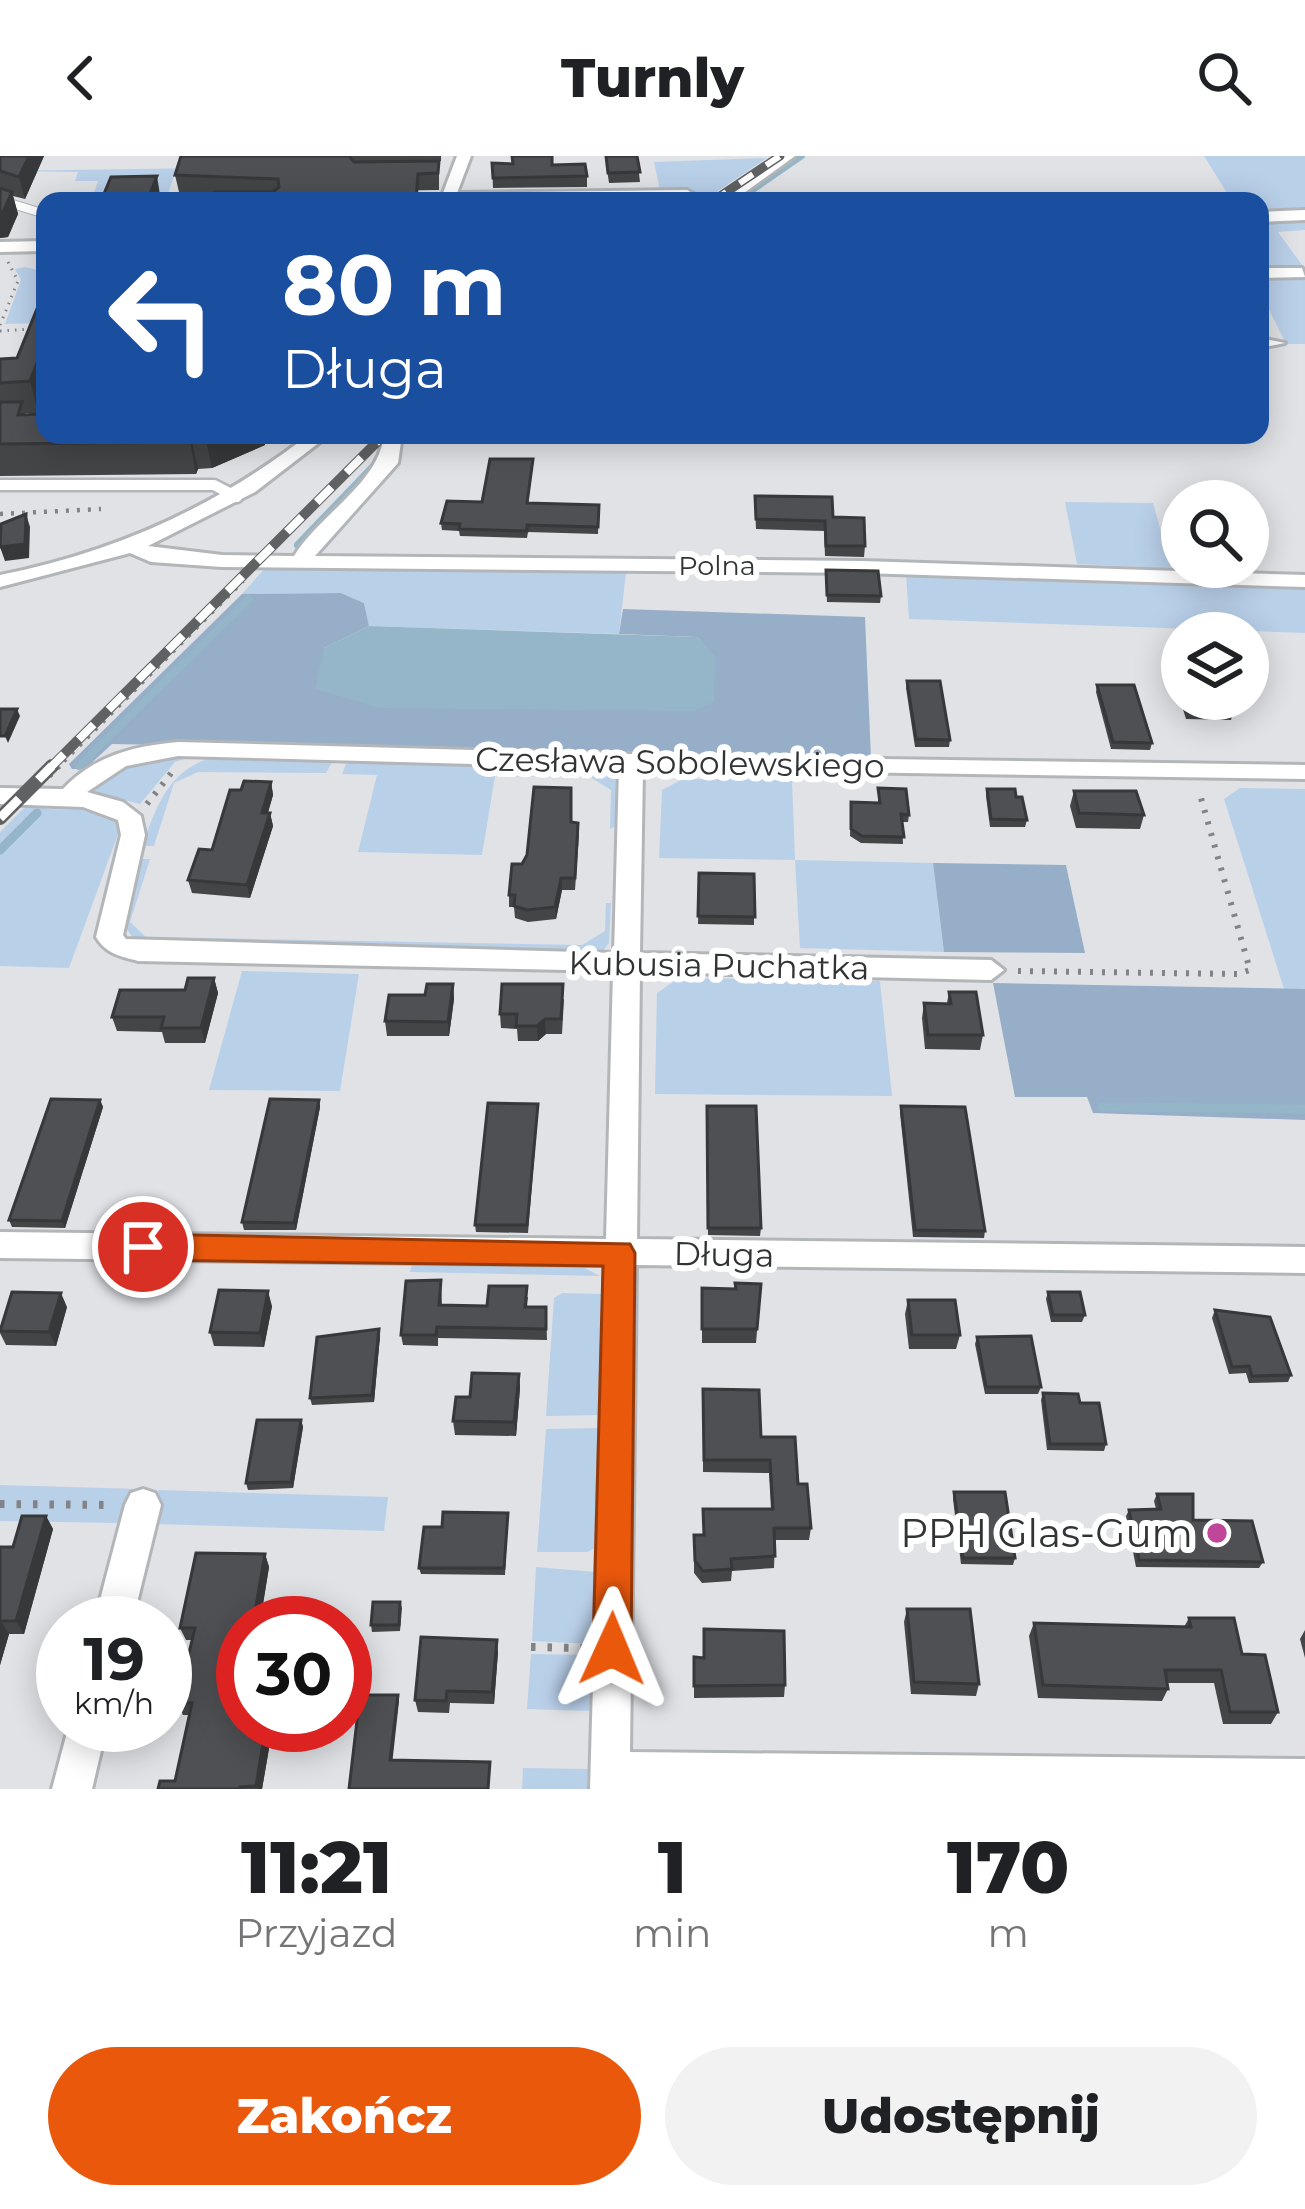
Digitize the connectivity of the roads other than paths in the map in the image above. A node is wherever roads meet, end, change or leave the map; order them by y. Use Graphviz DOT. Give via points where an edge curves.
graph roads {
  1 [pos="788,156"];
  2 [pos="736,192"];
  3 [pos="0,200"];
  4 [pos="36,211"];
  5 [pos="1305,215"];
  6 [pos="1269,217"];
  7 [pos="36,247"];
  8 [pos="1,250"];
  9 [pos="1269,273"];
  10 [pos="1302,273"];
  11 [pos="308,444"];
  12 [pos="392,444"];
  13 [pos="0,485"];
  14 [pos="237,496"];
  15 [pos="131,545"];
  16 [pos="301,561"];
  17 [pos="0,581"];
  18 [pos="1305,581"];
  19 [pos="631,762"];
  20 [pos="1305,772"];
  21 [pos="0,796"];
  22 [pos="70,797"];
  23 [pos="626,965"];
  24 [pos="991,970"];
  25 [pos="0,1245"];
  26 [pos="619,1253"];
  27 [pos="1305,1260"];
  28 [pos="142,1505"];
  29 [pos="120,1596"];
  30 [pos="81,1752"];
  31 [pos="1305,1779"];
  32 [pos="610,1780"];
  33 [pos="72,1789"];
  1 -- 2 [label="street"];
  3 -- 4 [label="lane"];
  5 -- 6 [label="street"];
  7 -- 8 [label="street"];
  9 -- 10 [label="street"];
  11 -- 14 [label="street"];
  12 -- 16 [label="street" via="391,459"];
  13 -- 14 [label="lane" via="214,485"];
  14 -- 15 [label="street"];
  15 -- 16 [label="street, Polna" via="170,559"];
  15 -- 17 [label="street"];
  16 -- 18 [label="street, Polna"];
  19 -- 20 [label="street, Czesława Sobolewskiego"];
  19 -- 22 [label="street, Czesława Sobolewskiego" via="128,754"];
  19 -- 23 [label="street"];
  21 -- 22 [label="street"];
  22 -- 23 [label="street, Kubusia Puchatka" via="129,816 133,836 109,937 117,946"];
  23 -- 24 [label="street, Kubusia Puchatka"];
  23 -- 26 [label="street"];
  25 -- 26 [label="street, Długa"];
  26 -- 27 [label="street, Długa"];
  26 -- 32 [label="street"];
  28 -- 29 [label="street"];
  30 -- 33 [label="street"];
  31 -- 32 [label="street"];
}
